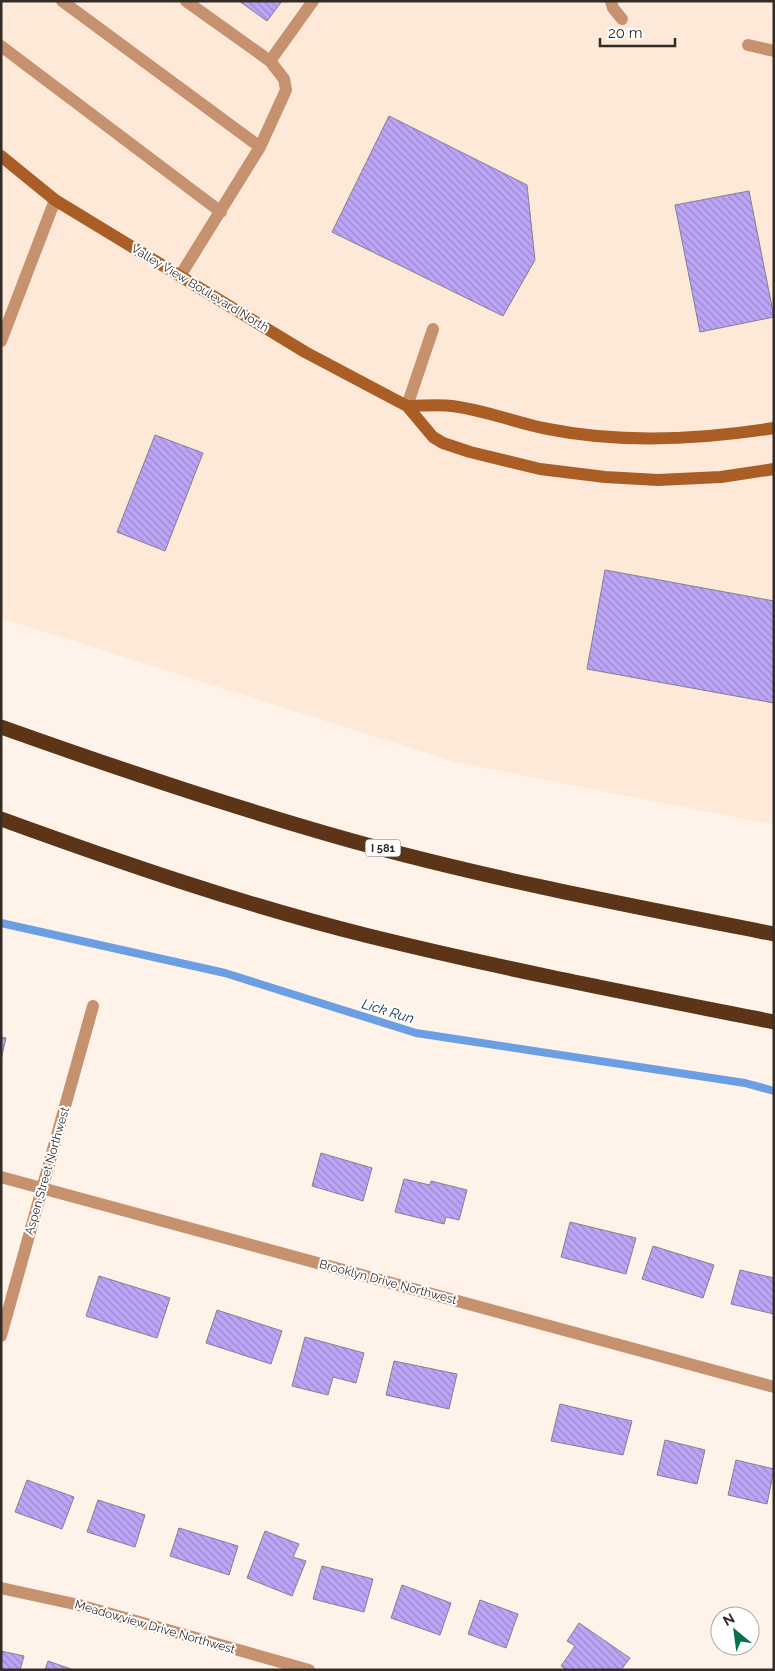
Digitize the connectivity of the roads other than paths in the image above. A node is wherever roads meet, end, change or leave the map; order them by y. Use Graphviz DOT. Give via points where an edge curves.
graph roads {
  1 [pos="62,1"];
  2 [pos="186,1"];
  3 [pos="313,1"];
  4 [pos="610,1"];
  5 [pos="622,19"];
  6 [pos="748,45"];
  7 [pos="1,46"];
  8 [pos="774,51"];
  9 [pos="270,61"];
  10 [pos="260,147"];
  11 [pos="1,156"];
  12 [pos="55,200"];
  13 [pos="221,212"];
  14 [pos="180,276"];
  15 [pos="432,329"];
  16 [pos="1,341"];
  17 [pos="407,406"];
  18 [pos="774,428"];
  19 [pos="774,469"];
  20 [pos="1,727"];
  21 [pos="1,819"];
  22 [pos="774,934"];
  23 [pos="93,1006"];
  24 [pos="774,1022"];
  25 [pos="1,1177"];
  26 [pos="42,1188"];
  27 [pos="1,1336"];
  28 [pos="774,1387"];
  29 [pos="1,1588"];
  30 [pos="308,1670"];
  1 -- 10 [label="street"];
  2 -- 9 [label="street"];
  3 -- 9 [label="street"];
  4 -- 5 [label="street"];
  6 -- 8 [label="street"];
  7 -- 13 [label="street"];
  9 -- 10 [label="street" via="284,79 286,90"];
  10 -- 13 [label="street"];
  11 -- 12 [label="street, Valley View Boulevard North"];
  12 -- 14 [label="street, Valley View Boulevard North"];
  12 -- 16 [label="street"];
  13 -- 14 [label="street"];
  14 -- 17 [label="street, Valley View Boulevard North" via="305,352"];
  15 -- 17 [label="street"];
  17 -- 18 [label="street, Valley View Boulevard North" via="452,406 548,429 609,438 700,438"];
  17 -- 19 [label="street, Valley View Boulevard North" via="433,436 443,442 540,469 658,480 721,477"];
  20 -- 22 [label="highway, I 581" via="168,786 351,840 537,885"];
  21 -- 24 [label="highway" via="248,902 368,935"];
  23 -- 26 [label="street, Aspen Street Northwest"];
  25 -- 26 [label="street, Brooklyn Drive Northwest"];
  26 -- 27 [label="street, Aspen Street Northwest"];
  26 -- 28 [label="street, Brooklyn Drive Northwest"];
  29 -- 30 [label="street, Meadowview Drive Northwest" via="79,1605"];
}
